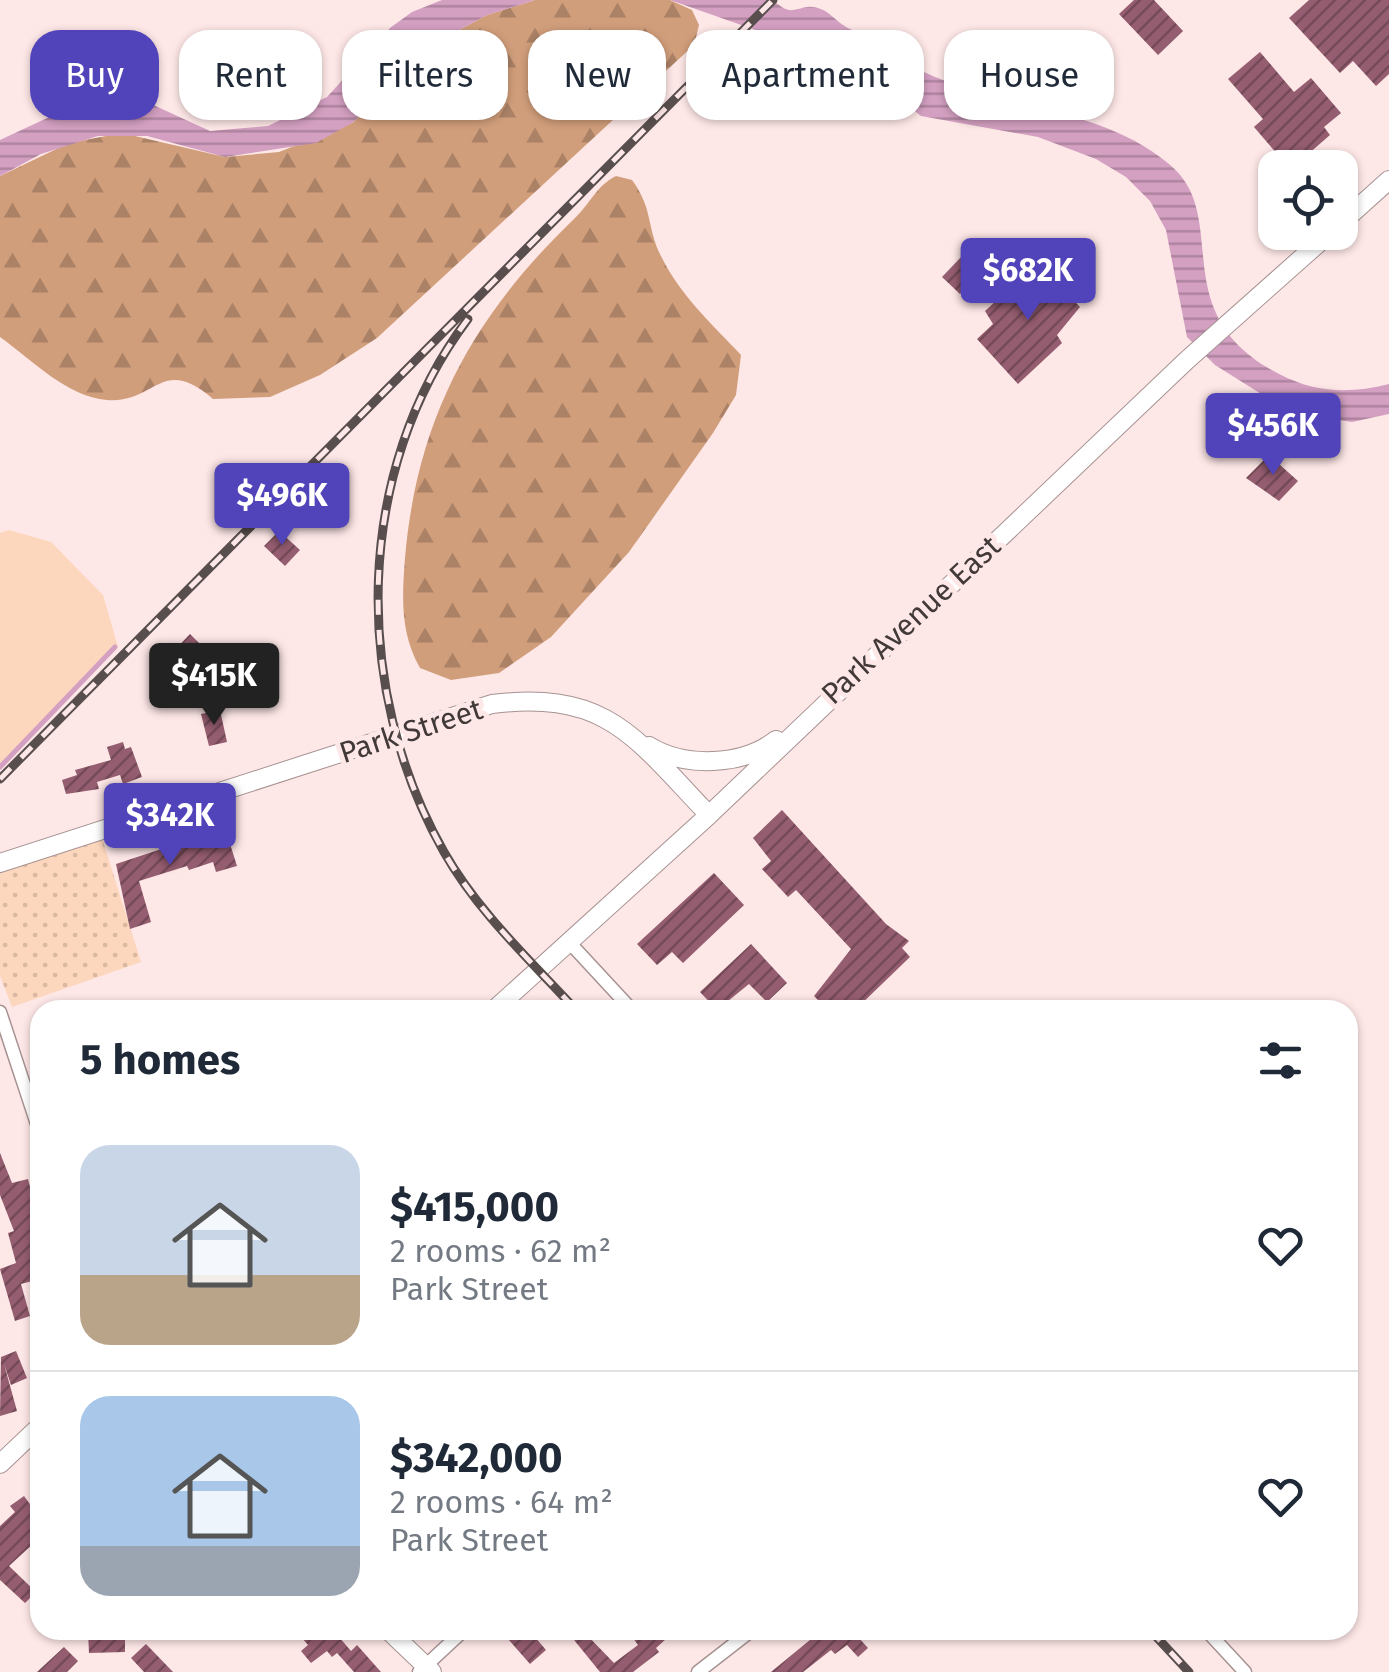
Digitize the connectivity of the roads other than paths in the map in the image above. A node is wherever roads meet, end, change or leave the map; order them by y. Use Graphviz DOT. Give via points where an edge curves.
graph roads {
  1 [pos="1389,180"];
  2 [pos="1389,195"];
  3 [pos="1358,210"];
  4 [pos="1358,216"];
  5 [pos="1313,250"];
  6 [pos="817,708"];
  7 [pos="632,735"];
  8 [pos="709,815"];
  9 [pos="0,863"];
  10 [pos="569,942"];
  11 [pos="505,1000"];
  12 [pos="623,1000"];
  13 [pos="0,1012"];
  14 [pos="30,1103"];
  15 [pos="30,1436"];
  16 [pos="0,1464"];
  17 [pos="398,1640"];
  18 [pos="454,1640"];
  19 [pos="739,1640"];
  20 [pos="1215,1640"];
  21 [pos="426,1670"];
  22 [pos="698,1672"];
  23 [pos="1244,1672"];
  1 -- 3 [label="main road"];
  2 -- 4 [label="main road"];
  5 -- 6 [label="main road, Park Avenue East"];
  6 -- 7 [label="main road" via="764,749 727,760 676,757"];
  6 -- 8 [label="main road, Park Avenue East"];
  7 -- 8 [label="main road"];
  7 -- 9 [label="main road, Park Street" via="591,710 538,699 492,704"];
  8 -- 10 [label="main road, Park Avenue East"];
  10 -- 11 [label="main road, Park Avenue East"];
  10 -- 12 [label="street"];
  13 -- 14 [label="street"];
  15 -- 16 [label="main road"];
  17 -- 21 [label="main road"];
  18 -- 21 [label="street"];
  19 -- 22 [label="street"];
  20 -- 23 [label="street"];
}
